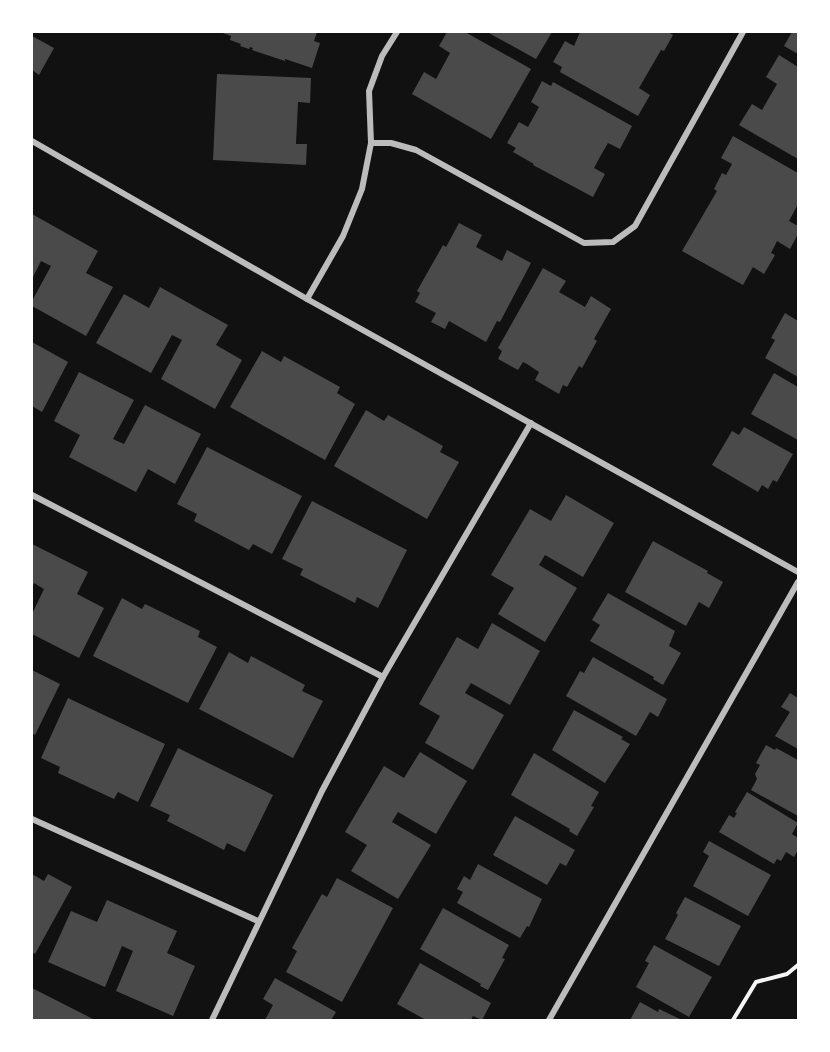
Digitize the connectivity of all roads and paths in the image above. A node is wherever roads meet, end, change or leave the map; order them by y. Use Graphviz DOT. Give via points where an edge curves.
graph roads {
  1 [pos="397,32"];
  2 [pos="743,32"];
  3 [pos="32,141"];
  4 [pos="372,143"];
  5 [pos="306,298"];
  6 [pos="531,423"];
  7 [pos="32,495"];
  8 [pos="798,572"];
  9 [pos="798,582"];
  10 [pos="383,677"];
  11 [pos="32,819"];
  12 [pos="258,921"];
  13 [pos="798,965"];
  14 [pos="212,1020"];
  15 [pos="549,1020"];
  16 [pos="733,1020"];
  1 -- 4 [label="street" via="369,91"];
  2 -- 4 [label="street" via="635,226 613,242 584,243 416,150"];
  3 -- 5 [label="street"];
  4 -- 5 [label="street" via="362,189 343,236"];
  5 -- 6 [label="street"];
  6 -- 8 [label="street"];
  6 -- 10 [label="street"];
  7 -- 10 [label="street"];
  9 -- 15 [label="street"];
  10 -- 12 [label="street"];
  11 -- 12 [label="street"];
  12 -- 14 [label="street"];
  13 -- 16 [label="path" via="787,974 756,982"];
}
